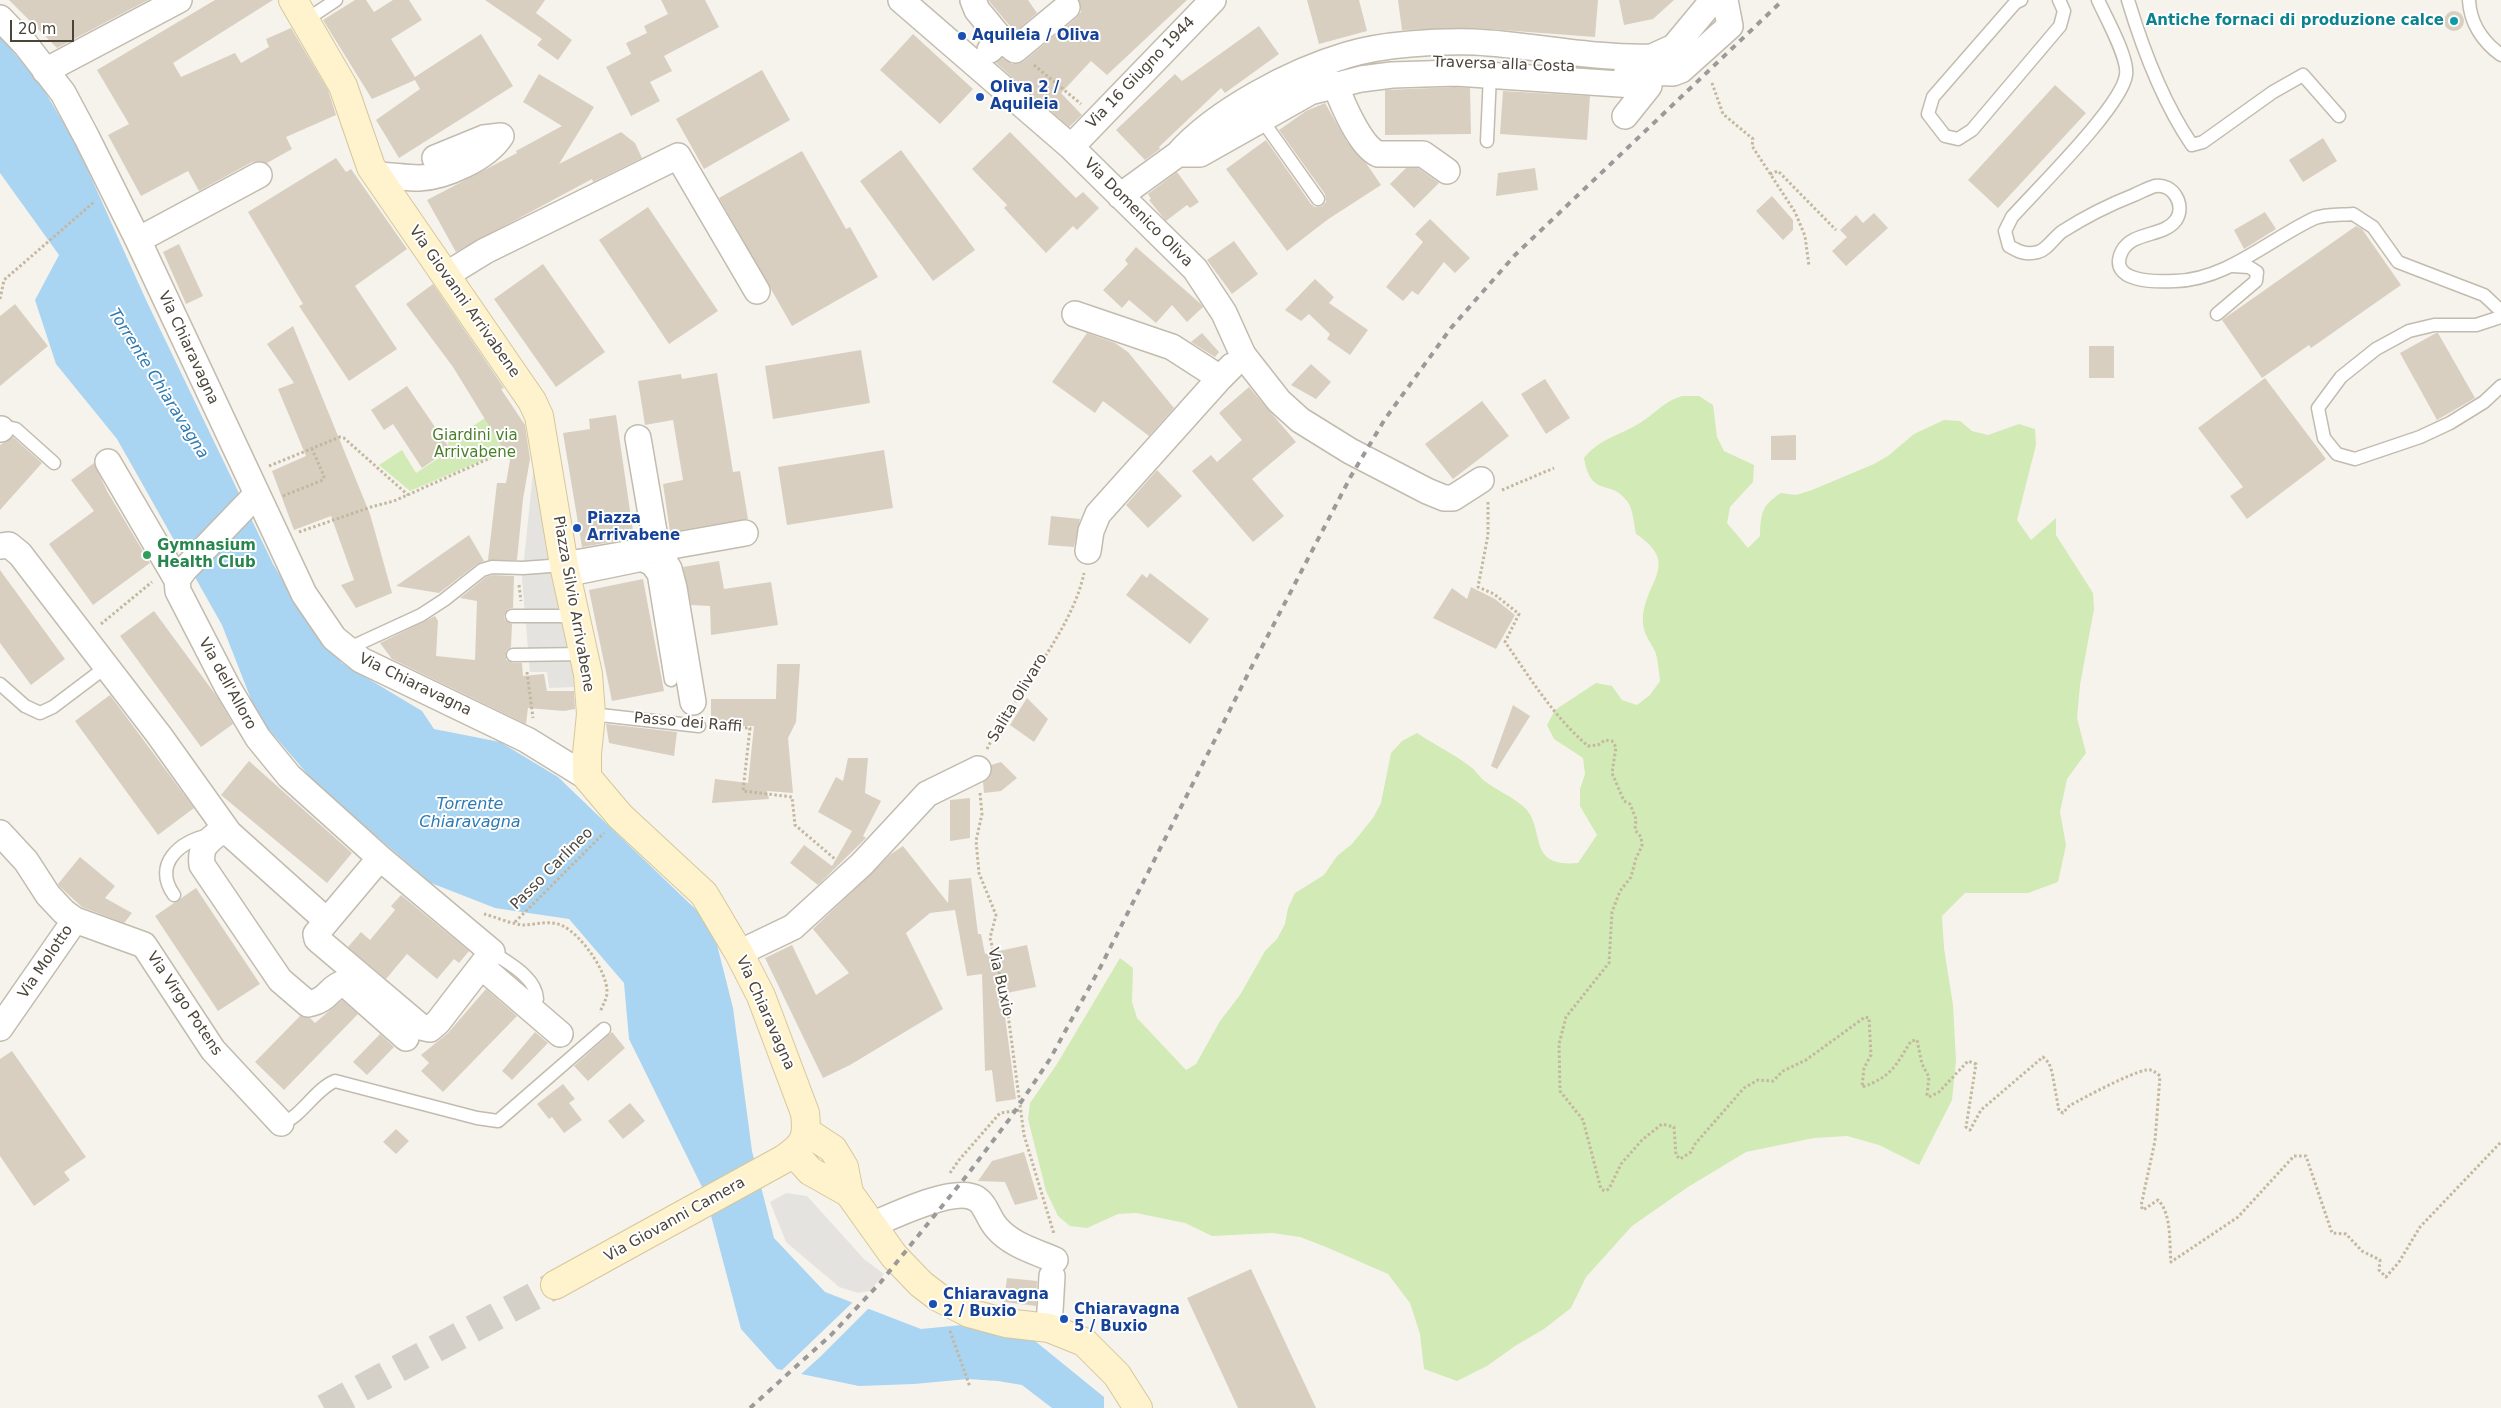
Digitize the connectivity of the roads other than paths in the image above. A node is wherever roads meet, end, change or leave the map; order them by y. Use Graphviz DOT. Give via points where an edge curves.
graph roads {
  1 [pos="179,0"];
  2 [pos="336,0"];
  3 [pos="973,0"];
  4 [pos="1213,0"];
  5 [pos="1713,0"];
  6 [pos="1725,0"];
  7 [pos="2021,0"];
  8 [pos="2059,0"];
  9 [pos="2098,0"];
  10 [pos="2128,0"];
  11 [pos="2469,0"];
  12 [pos="909,2"];
  13 [pos="1067,7"];
  14 [pos="300,10"];
  15 [pos="0,18"];
  16 [pos="1008,45"];
  17 [pos="2501,55"];
  18 [pos="976,64"];
  19 [pos="45,71"];
  20 [pos="1490,75"];
  21 [pos="1335,84"];
  22 [pos="1625,116"];
  23 [pos="2339,116"];
  24 [pos="1262,120"];
  25 [pos="1487,141"];
  26 [pos="1070,147"];
  27 [pos="1178,154"];
  28 [pos="435,158"];
  29 [pos="1447,171"];
  30 [pos="259,175"];
  31 [pos="376,175"];
  32 [pos="1120,196"];
  33 [pos="1318,198"];
  34 [pos="138,240"];
  35 [pos="2228,265"];
  36 [pos="446,275"];
  37 [pos="757,290"];
  38 [pos="2501,311"];
  39 [pos="1074,314"];
  40 [pos="2216,314"];
  41 [pos="2501,317"];
  42 [pos="1243,355"];
  43 [pos="1220,378"];
  44 [pos="2501,386"];
  45 [pos="0,429"];
  46 [pos="543,433"];
  47 [pos="638,438"];
  48 [pos="108,462"];
  49 [pos="54,463"];
  50 [pos="1490,486"];
  51 [pos="253,494"];
  52 [pos="745,533"];
  53 [pos="0,546"];
  54 [pos="657,550"];
  55 [pos="1088,550"];
  56 [pos="566,573"];
  57 [pos="181,575"];
  58 [pos="512,616"];
  59 [pos="575,616"];
  60 [pos="345,650"];
  61 [pos="584,654"];
  62 [pos="513,655"];
  63 [pos="106,666"];
  64 [pos="670,680"];
  65 [pos="0,684"];
  66 [pos="693,702"];
  67 [pos="591,714"];
  68 [pos="699,726"];
  69 [pos="978,769"];
  70 [pos="587,777"];
  71 [pos="223,833"];
  72 [pos="0,834"];
  73 [pos="380,858"];
  74 [pos="174,895"];
  75 [pos="75,920"];
  76 [pos="327,921"];
  77 [pos="739,953"];
  78 [pos="487,960"];
  79 [pos="538,999"];
  80 [pos="0,1028"];
  81 [pos="604,1029"];
  82 [pos="560,1034"];
  83 [pos="406,1038"];
  84 [pos="281,1123"];
  85 [pos="792,1150"];
  86 [pos="872,1225"];
  87 [pos="555,1285"];
  88 [pos="1050,1328"];
  89 [pos="1130,1404"];
  1 -- 19 [label="street"];
  2 -- 14 [label="lane, Via Giovanni Arrivabene"];
  3 -- 16 [label="street" via="977,10"];
  4 -- 26 [label="street, Via 16 Giugno 1944"];
  5 -- 27 [label="street" via="1674,47 1652,57 1474,42 1387,46 1346,55 1274,86 1218,118"];
  6 -- 21 [label="street, Traversa alla Costa" via="1730,26 1681,70 1673,73 1466,61 1392,64 1349,74"];
  7 -- 8 [label="lane" via="1933,97 1928,114 1945,136 1958,139 1972,130 2060,26 2064,11"];
  9 -- 35 [label="lane" via="2127,74 2121,89 2099,121 2012,217 2005,230 2009,246 2022,254 2039,252 2062,231 2132,196 2162,186 2178,199 2177,219 2129,242 2122,252 2120,263 2123,272 2134,279 2154,282 2189,281"];
  10 -- 23 [label="lane" via="2141,44 2178,125 2192,145 2203,142 2273,92 2303,76"];
  11 -- 17 [label="lane" via="2475,27"];
  12 -- 18 [label="street, Via Domenico Oliva"];
  13 -- 16 [label="street"];
  14 -- 31 [label="street, Via Giovanni Arrivabene" via="343,86 370,167"];
  15 -- 19 [label="street, Via Chiaravagna"];
  16 -- 18 [label="street"];
  18 -- 26 [label="street, Via Domenico Oliva"];
  19 -- 34 [label="street, Via Chiaravagna" via="63,93"];
  20 -- 21 [label="street" via="1392,75"];
  20 -- 22 [label="street" via="1648,86"];
  20 -- 25 [label="lane"];
  21 -- 24 [label="street, Traversa alla Costa" via="1310,92"];
  21 -- 29 [label="street" via="1349,116 1371,151 1378,154 1423,154"];
  24 -- 27 [label="street, Traversa alla Costa" via="1200,154"];
  24 -- 33 [label="lane"];
  26 -- 32 [label="street, Via Domenico Oliva"];
  27 -- 32 [label="street"];
  28 -- 31 [label="street" via="484,138 501,136 494,148 445,174 418,178"];
  30 -- 34 [label="street"];
  31 -- 36 [label="street, Via Giovanni Arrivabene"];
  32 -- 42 [label="street, Via Domenico Oliva" via="1195,269 1224,313"];
  34 -- 51 [label="street, Via Chiaravagna"];
  35 -- 38 [label="lane" via="2317,218 2353,214 2373,227 2398,262 2484,295"];
  35 -- 40 [label="lane" via="2249,267 2257,272 2256,281"];
  36 -- 37 [label="street" via="485,251 678,156"];
  36 -- 46 [label="street, Via Giovanni Arrivabene" via="532,401"];
  39 -- 43 [label="street" via="1172,347"];
  41 -- 44 [label="lane" via="2476,325 2434,325 2409,331 2376,349 2341,378 2318,408 2324,438 2337,454 2355,459 2450,423 2484,402"];
  42 -- 43 [label="street"];
  42 -- 50 [label="street, Via Domenico Oliva" via="1279,401 1300,420 1427,492 1453,498"];
  43 -- 55 [label="street" via="1098,514"];
  45 -- 49 [label="lane" via="16,429"];
  46 -- 56 [label="street, Piazza Silvio Arrivabene"];
  47 -- 54 [label="street"];
  48 -- 57 [label="street, Via dell'Alloro"];
  51 -- 57 [label="street"];
  51 -- 60 [label="street, Via Chiaravagna" via="304,594"];
  52 -- 54 [label="street"];
  53 -- 63 [label="street" via="9,545 20,554"];
  54 -- 56 [label="street"];
  54 -- 66 [label="street" via="674,588"];
  56 -- 59 [label="street, Piazza Silvio Arrivabene"];
  56 -- 60 [label="lane" via="492,567 482,570 420,615"];
  56 -- 64 [label="lane" via="641,565 648,568 654,576"];
  57 -- 73 [label="street, Via dell'Alloro" via="178,591 202,640 269,754"];
  58 -- 59 [label="lane"];
  59 -- 61 [label="street, Piazza Silvio Arrivabene"];
  60 -- 70 [label="street, Via Chiaravagna" via="527,740"];
  61 -- 62 [label="lane"];
  61 -- 67 [label="street, Piazza Silvio Arrivabene"];
  63 -- 65 [label="lane" via="53,707 40,713 25,706"];
  63 -- 71 [label="street" via="159,735"];
  67 -- 68 [label="lane, Passo dei Raffi"];
  67 -- 70 [label="street, Piazza Silvio Arrivabene"];
  69 -- 77 [label="street" via="927,794 852,873 793,927"];
  70 -- 77 [label="street, Via Chiaravagna" via="620,816 704,894"];
  71 -- 74 [label="lane" via="196,838 175,853 168,862 166,879"];
  71 -- 76 [label="street"];
  71 -- 83 [label="street" via="203,846 202,865 280,980 308,1004 320,1002 338,984 344,983"];
  72 -- 75 [label="street, Via Virgo Potens" via="26,861 48,895"];
  73 -- 76 [label="street"];
  73 -- 78 [label="street, Via dell'Alloro"];
  75 -- 80 [label="street, Via Molotto"];
  75 -- 84 [label="street, Via Virgo Potens" via="144,945 213,1050"];
  76 -- 78 [label="street" via="316,934 317,939 425,1028 430,1029 438,1022"];
  77 -- 85 [label="street, Via Chiaravagna" via="760,996 805,1113"];
  78 -- 79 [label="lane" via="525,976"];
  78 -- 82 [label="street, Via dell'Alloro"];
  81 -- 84 [label="lane, Via Virgo Potens" via="498,1121 335,1081 323,1087 290,1119"];
  85 -- 86 [label="street" via="810,1171 849,1193"];
  85 -- 87 [label="street, Via Giovanni Camera" via="692,1210"];
  86 -- 88 [label="street" via="908,1272 938,1296 986,1319"];
  86 -- 88 [label="street" via="930,1202 962,1194 977,1199 996,1227 1054,1268"];
  88 -- 89 [label="street" via="1084,1342 1097,1353 1117,1375"];
}
